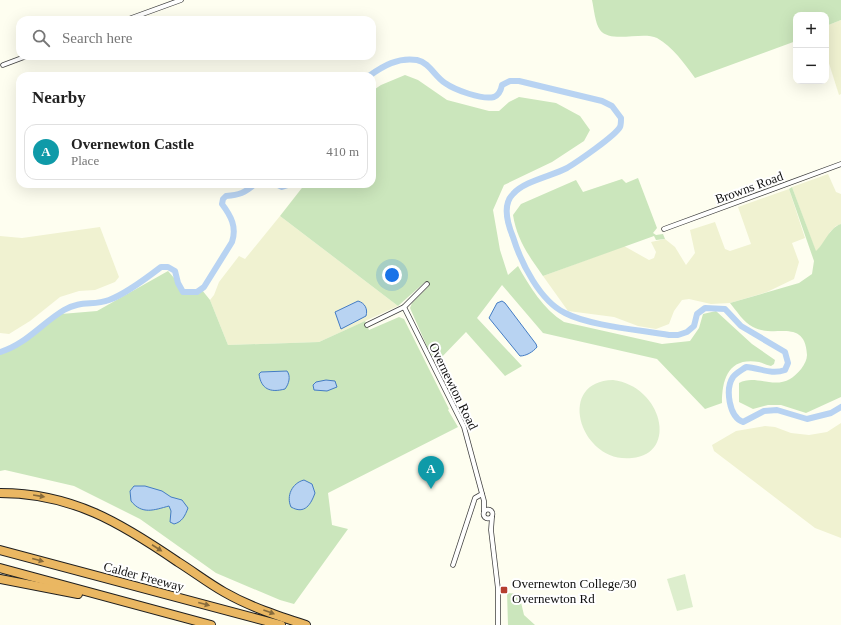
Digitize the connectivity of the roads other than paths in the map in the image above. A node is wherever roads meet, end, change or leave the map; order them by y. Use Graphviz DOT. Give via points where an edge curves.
graph roads {
  1 [pos="181,0"];
  2 [pos="137,16"];
  3 [pos="16,60"];
  4 [pos="3,65"];
  5 [pos="841,164"];
  6 [pos="664,229"];
  7 [pos="427,284"];
  8 [pos="404,307"];
  9 [pos="367,325"];
  10 [pos="0,493"];
  11 [pos="483,498"];
  12 [pos="490,510"];
  13 [pos="484,512"];
  14 [pos="492,517"];
  15 [pos="486,518"];
  16 [pos="491,530"];
  17 [pos="0,550"];
  18 [pos="453,565"];
  19 [pos="0,568"];
  20 [pos="0,579"];
  21 [pos="173,615"];
  22 [pos="211,625"];
  23 [pos="281,625"];
  24 [pos="306,625"];
  25 [pos="498,625"];
  1 -- 2 [label="street"];
  3 -- 4 [label="street"];
  5 -- 6 [label="street, Browns Road"];
  7 -- 8 [label="street"];
  8 -- 9 [label="street"];
  8 -- 11 [label="street, Overnewton Road" via="464,427"];
  10 -- 24 [label="highway, one-way" via="43,496 91,510 129,530 210,584 236,598"];
  11 -- 12 [label="street, Overnewton Road"];
  11 -- 13 [label="street, Overnewton Road"];
  11 -- 18 [label="street" via="476,497 474,501"];
  12 -- 13 [label="street"];
  12 -- 14 [label="street"];
  13 -- 15 [label="street"];
  14 -- 15 [label="street"];
  14 -- 16 [label="street"];
  15 -- 16 [label="street"];
  16 -- 25 [label="street" via="497,579"];
  17 -- 23 [label="highway, Calder Freeway, one-way"];
  19 -- 21 [label="highway"];
  20 -- 21 [label="highway"];
  21 -- 22 [label="highway"];
}
